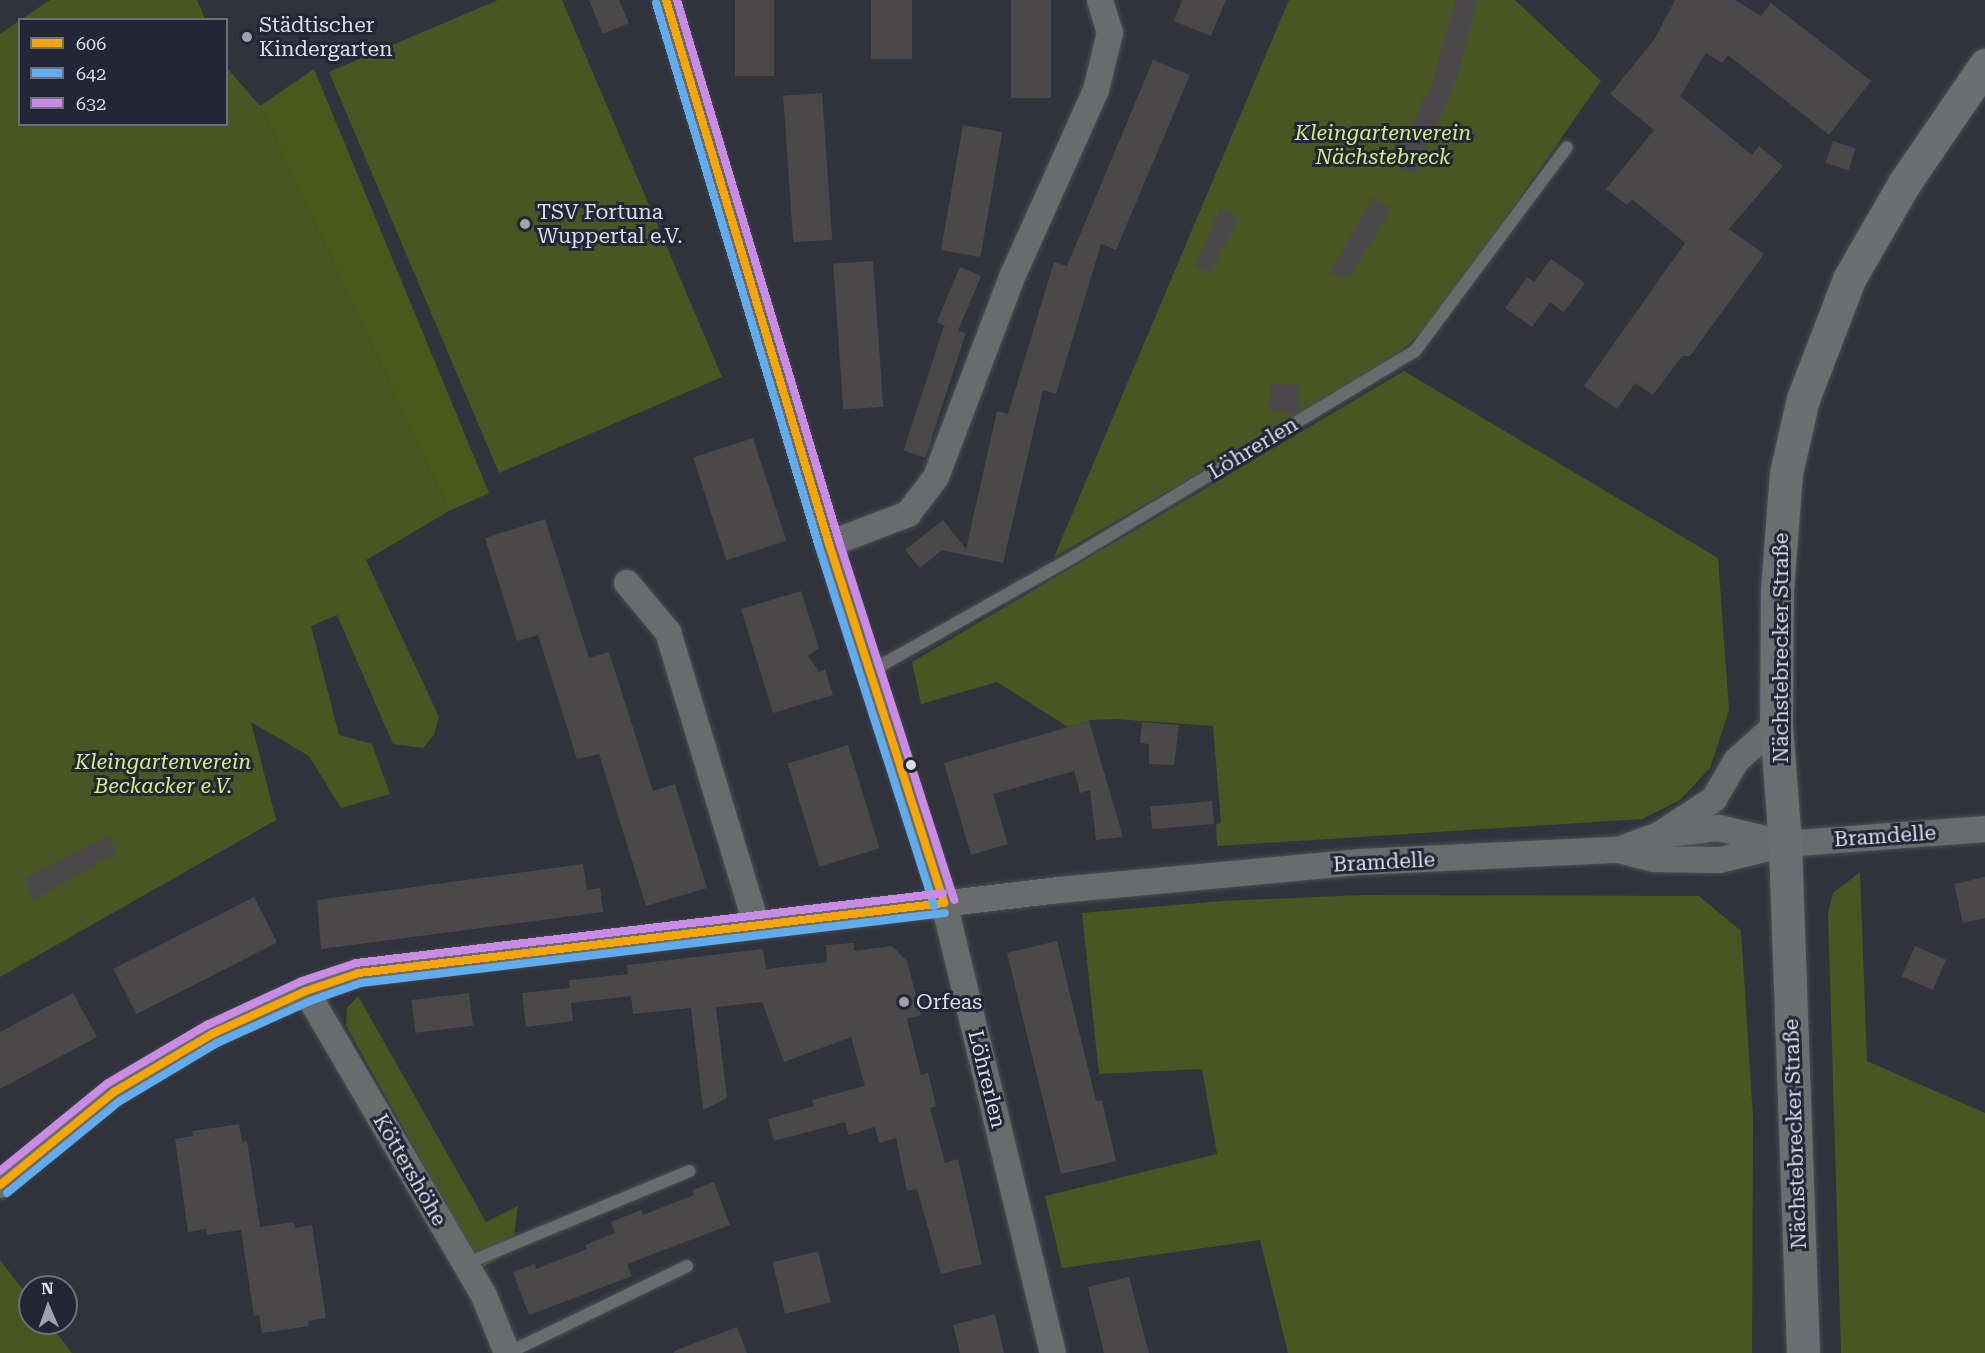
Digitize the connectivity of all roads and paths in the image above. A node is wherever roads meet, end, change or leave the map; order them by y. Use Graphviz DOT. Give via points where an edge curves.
graph roads {
  1 [pos="666,0"];
  2 [pos="1100,0"];
  3 [pos="1985,66"];
  4 [pos="1567,147"];
  5 [pos="829,544"];
  6 [pos="627,583"];
  7 [pos="870,671"];
  8 [pos="1776,725"];
  9 [pos="1985,829"];
  10 [pos="1659,835"];
  11 [pos="1785,844"];
  12 [pos="1618,850"];
  13 [pos="944,903"];
  14 [pos="756,924"];
  15 [pos="306,991"];
  16 [pos="689,1171"];
  17 [pos="0,1185"];
  18 [pos="465,1264"];
  19 [pos="687,1266"];
  20 [pos="507,1353"];
  21 [pos="1053,1353"];
  22 [pos="1803,1353"];
  1 -- 5 [label="street, Löhrerlen"];
  2 -- 5 [label="street" via="1110,33 1096,90 1025,246 936,477 908,514"];
  3 -- 8 [label="main road, Nächstebrecker Straße" via="1905,182 1850,279 1803,399 1786,473 1777,590"];
  4 -- 7 [label="lane, Löhrerlen" via="1415,351 1075,556"];
  5 -- 7 [label="street, Löhrerlen"];
  6 -- 14 [label="street" via="668,632"];
  7 -- 13 [label="street, Löhrerlen"];
  8 -- 10 [label="street, Bramdelle" via="1737,761 1714,799"];
  8 -- 11 [label="main road, Nächstebrecker Straße"];
  9 -- 11 [label="street, Bramdelle"];
  10 -- 11 [label="street, Bramdelle" via="1719,828"];
  10 -- 12 [label="street, Bramdelle"];
  11 -- 12 [label="street, Bramdelle" via="1720,860 1653,859"];
  11 -- 22 [label="main road, Nächstebrecker Straße"];
  12 -- 13 [label="street, Bramdelle" via="1360,862"];
  13 -- 14 [label="street, Bramdelle"];
  13 -- 21 [label="street, Löhrerlen"];
  14 -- 15 [label="street, Bramdelle" via="413,964 359,973"];
  15 -- 17 [label="street, Bramdelle" via="212,1034 114,1092"];
  15 -- 18 [label="street, Köttershöhe"];
  16 -- 18 [label="lane"];
  18 -- 20 [label="street, Köttershöhe" via="484,1296"];
  19 -- 20 [label="lane"];
}
